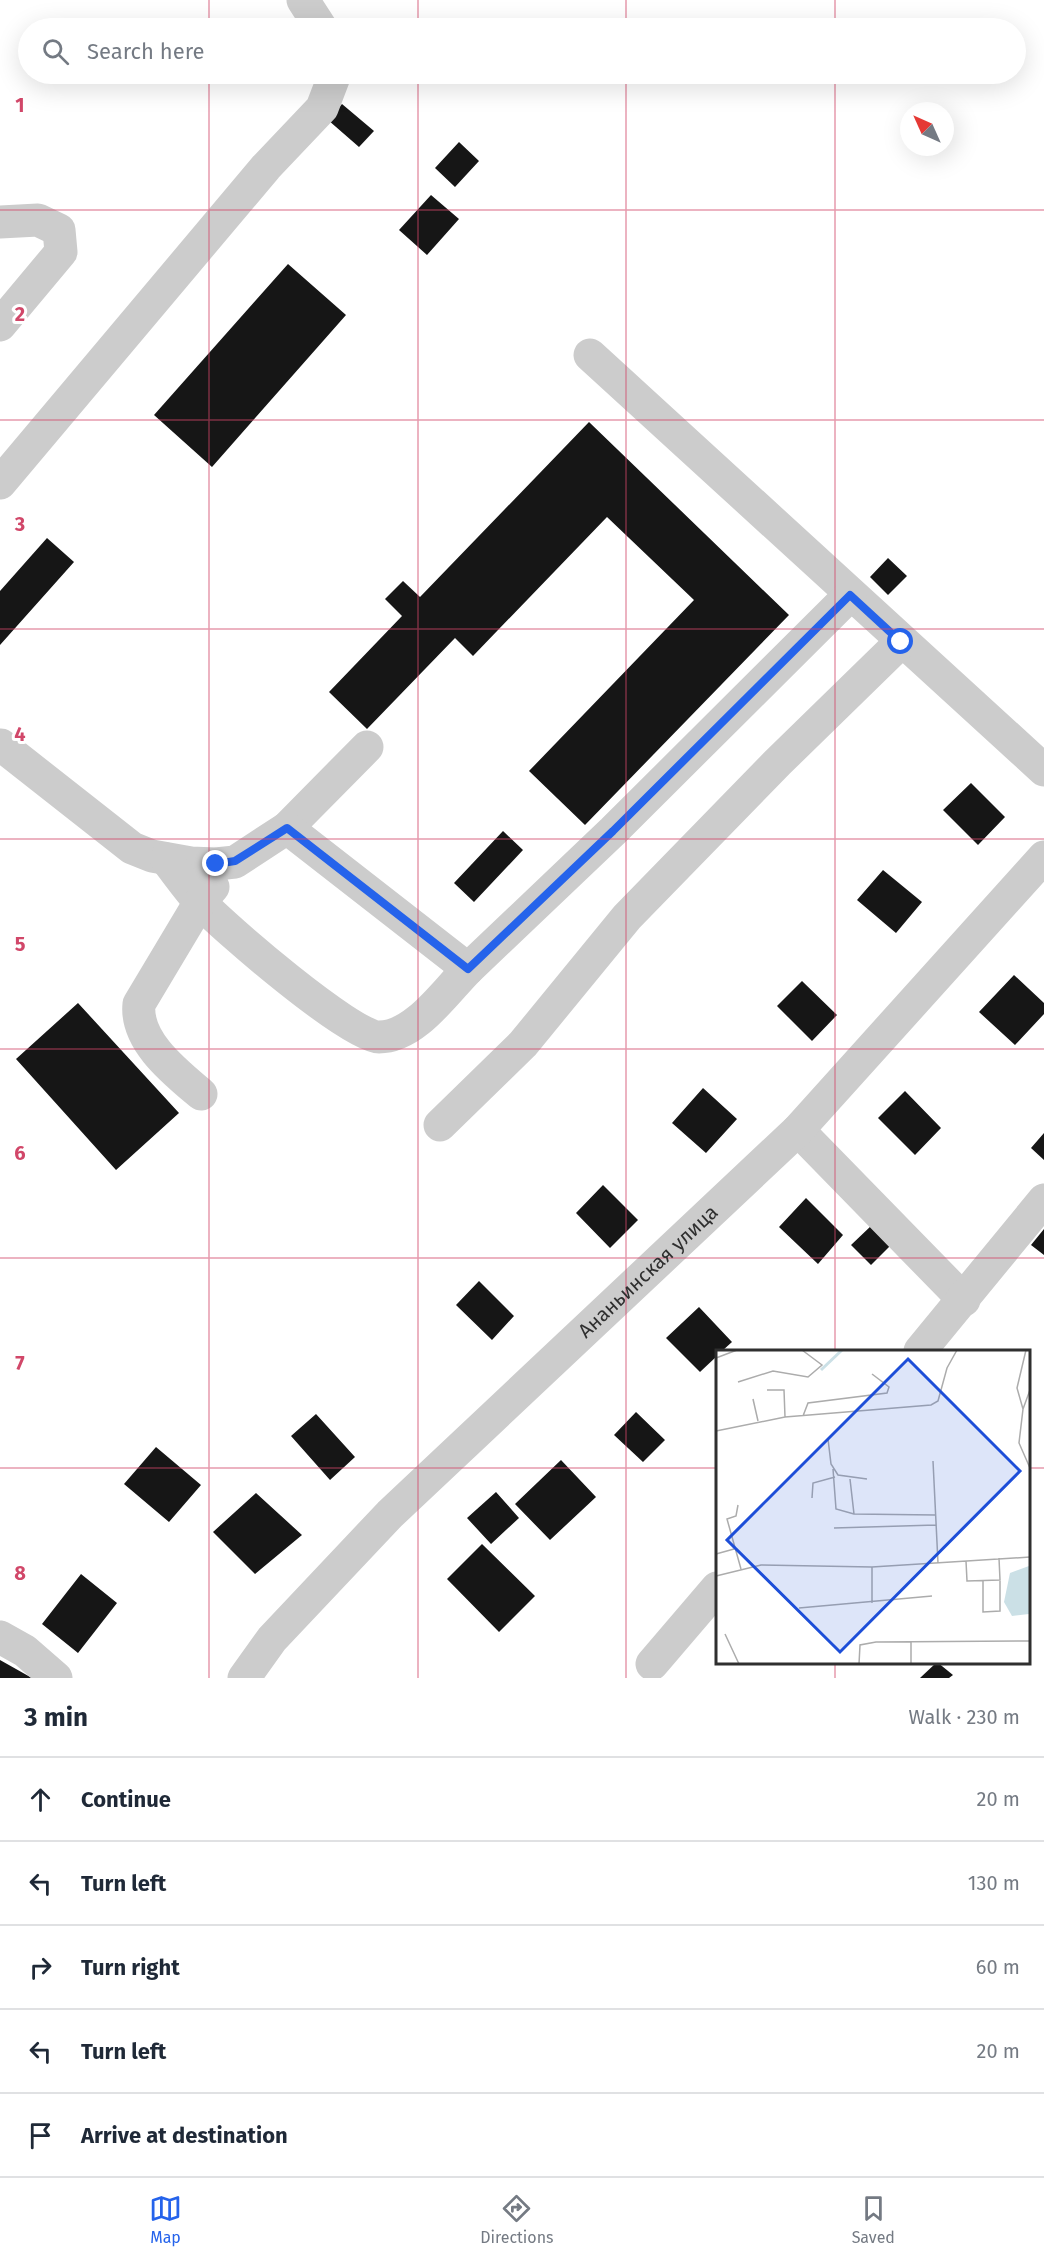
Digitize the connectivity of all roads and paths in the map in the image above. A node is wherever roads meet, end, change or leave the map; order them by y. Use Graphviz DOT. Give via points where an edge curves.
graph roads {
  1 [pos="303,0"];
  2 [pos="315,18"];
  3 [pos="331,84"];
  4 [pos="0,222"];
  5 [pos="0,325"];
  6 [pos="590,355"];
  7 [pos="0,483"];
  8 [pos="850,595"];
  9 [pos="901,642"];
  10 [pos="1,745"];
  11 [pos="367,747"];
  12 [pos="1044,770"];
  13 [pos="287,828"];
  14 [pos="1044,857"];
  15 [pos="166,859"];
  16 [pos="235,861"];
  17 [pos="200,902"];
  18 [pos="468,969"];
  19 [pos="201,1094"];
  20 [pos="440,1125"];
  21 [pos="798,1130"];
  22 [pos="1044,1200"];
  23 [pos="964,1300"];
  24 [pos="921,1350"];
  25 [pos="716,1589"];
  26 [pos="0,1636"];
  27 [pos="652,1664"];
  28 [pos="56,1678"];
  29 [pos="244,1678"];
  1 -- 2 [label="street"];
  3 -- 7 [label="street" via="322,108 266,167"];
  4 -- 5 [label="street" via="38,220 59,230 61,252"];
  6 -- 8 [label="street"];
  8 -- 9 [label="street"];
  8 -- 18 [label="street"];
  9 -- 12 [label="street"];
  9 -- 20 [label="street" via="627,917 523,1044"];
  10 -- 15 [label="street" via="132,848"];
  11 -- 13 [label="street"];
  13 -- 16 [label="street"];
  13 -- 18 [label="street"];
  14 -- 21 [label="street, Ананьинская улица"];
  15 -- 16 [label="street" via="208,864"];
  15 -- 17 [label="street"];
  16 -- 17 [label="street"];
  17 -- 18 [label="street" via="336,1017 378,1037 412,1025"];
  17 -- 19 [label="street" via="139,1004 138,1018 162,1059"];
  21 -- 23 [label="street"];
  21 -- 29 [label="street, Ананьинская улица" via="390,1514 272,1639"];
  22 -- 23 [label="street"];
  23 -- 24 [label="street"];
  25 -- 27 [label="street"];
  26 -- 28 [label="street"];
}
